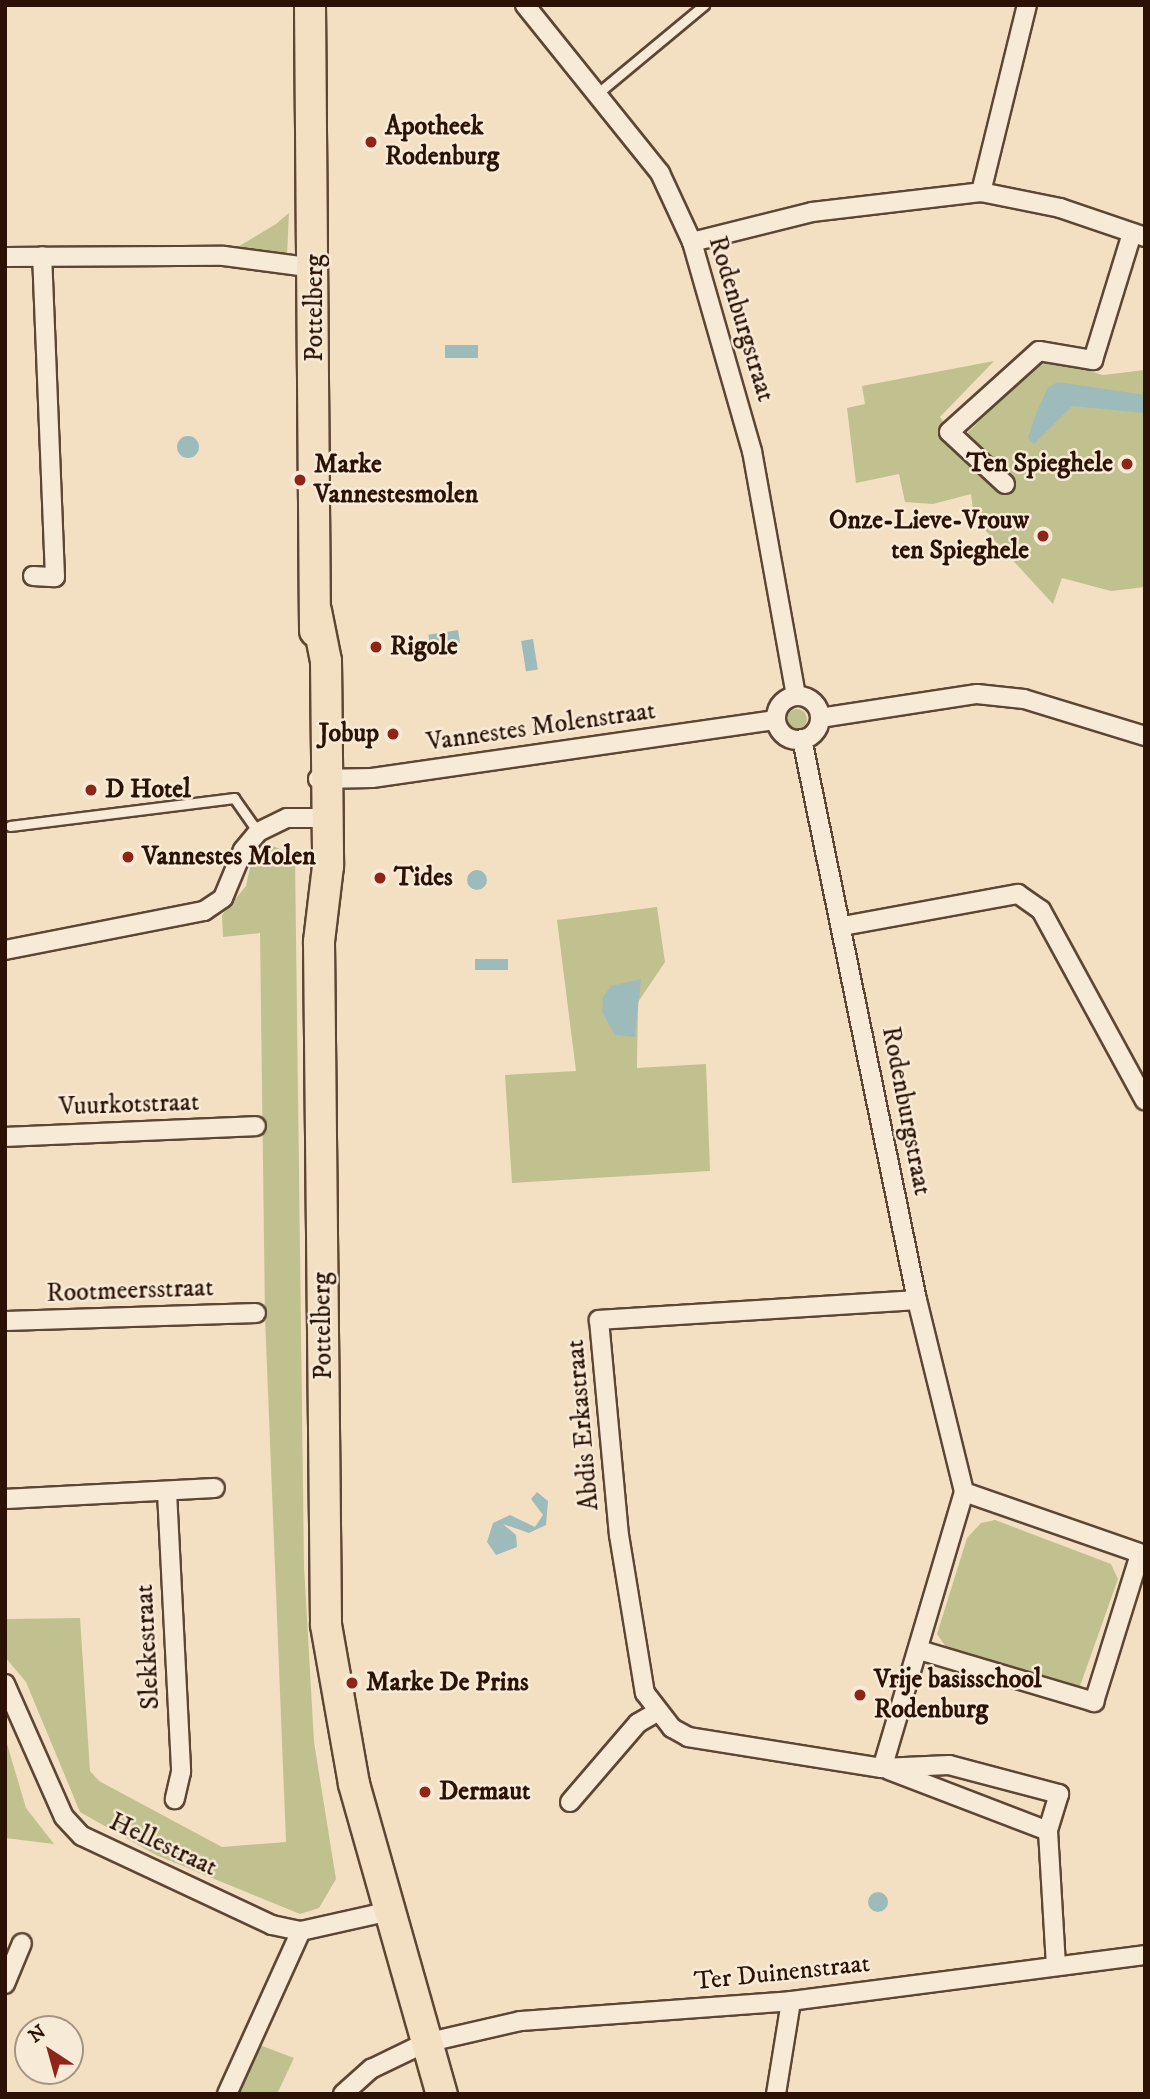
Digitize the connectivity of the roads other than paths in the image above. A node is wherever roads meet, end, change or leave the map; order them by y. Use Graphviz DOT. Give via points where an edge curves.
graph roads {
  1 [pos="310,5"];
  2 [pos="525,5"];
  3 [pos="704,5"];
  4 [pos="1027,5"];
  5 [pos="598,93"];
  6 [pos="981,192"];
  7 [pos="1138,235"];
  8 [pos="692,242"];
  9 [pos="43,256"];
  10 [pos="5,257"];
  11 [pos="314,268"];
  12 [pos="1005,484"];
  13 [pos="33,576"];
  14 [pos="796,695"];
  15 [pos="820,718"];
  16 [pos="776,720"];
  17 [pos="1145,736"];
  18 [pos="802,739"];
  19 [pos="319,779"];
  20 [pos="318,818"];
  21 [pos="10,826"];
  22 [pos="258,832"];
  23 [pos="843,926"];
  24 [pos="5,950"];
  25 [pos="1145,1101"];
  26 [pos="256,1126"];
  27 [pos="5,1136"];
  28 [pos="917,1300"];
  29 [pos="256,1312"];
  30 [pos="5,1321"];
  31 [pos="215,1488"];
  32 [pos="167,1492"];
  33 [pos="964,1492"];
  34 [pos="5,1499"];
  35 [pos="1142,1554"];
  36 [pos="919,1650"];
  37 [pos="5,1684"];
  38 [pos="657,1712"];
  39 [pos="883,1768"];
  40 [pos="175,1799"];
  41 [pos="570,1801"];
  42 [pos="1048,1830"];
  43 [pos="380,1915"];
  44 [pos="301,1931"];
  45 [pos="22,1943"];
  46 [pos="1145,1955"];
  47 [pos="1056,1966"];
  48 [pos="5,1984"];
  49 [pos="791,2001"];
  50 [pos="417,2047"];
  51 [pos="227,2094"];
  52 [pos="343,2094"];
  53 [pos="423,2094"];
  54 [pos="442,2094"];
  55 [pos="776,2094"];
  1 -- 11 [label="main road, Pottelberg"];
  2 -- 5 [label="street, Rodenburgstraat"];
  3 -- 5 [label="lane"];
  4 -- 6 [label="street"];
  5 -- 8 [label="street, Rodenburgstraat" via="660,173"];
  6 -- 7 [label="street" via="1060,208"];
  6 -- 8 [label="street" via="812,212"];
  7 -- 12 [label="street" via="1093,360 1039,351 949,432"];
  8 -- 14 [label="street, Rodenburgstraat" via="752,451"];
  9 -- 10 [label="street"];
  9 -- 11 [label="street" via="224,256"];
  9 -- 13 [label="street" via="55,577"];
  11 -- 19 [label="main road, Pottelberg"];
  14 -- 15 [label="street" via="813,701"];
  14 -- 16 [label="street" via="783,701"];
  15 -- 17 [label="street" via="976,694 1024,699"];
  15 -- 18 [label="street" via="816,730"];
  16 -- 18 [label="street" via="781,732"];
  16 -- 19 [label="street, Vannestes Molenstraat" via="372,778"];
  18 -- 23 [label="street, Rodenburgstraat"];
  19 -- 20 [label="main road, Pottelberg"];
  20 -- 22 [label="street" via="287,818"];
  20 -- 43 [label="main road, Pottelberg" via="326,1625 336,1708"];
  21 -- 22 [label="lane" via="234,798"];
  22 -- 24 [label="street" via="243,849 223,898 204,911"];
  23 -- 25 [label="street" via="1018,894 1041,910"];
  23 -- 28 [label="street, Rodenburgstraat"];
  26 -- 27 [label="street, Vuurkotstraat"];
  28 -- 33 [label="street, Rodenburgstraat"];
  28 -- 38 [label="street, Abdis Erkastraat" via="599,1320 620,1535 645,1693"];
  29 -- 30 [label="street, Rootmeersstraat"];
  31 -- 32 [label="street"];
  32 -- 34 [label="street"];
  32 -- 40 [label="street, Slekkestraat" via="181,1772"];
  33 -- 35 [label="street"];
  33 -- 36 [label="street"];
  35 -- 36 [label="street" via="1094,1702"];
  36 -- 39 [label="street"];
  37 -- 44 [label="street, Hellestraat" via="23,1714 64,1817 82,1836 272,1925"];
  38 -- 39 [label="street, Abdis Erkastraat" via="688,1737"];
  38 -- 41 [label="street" via="638,1723"];
  39 -- 42 [label="street, Abdis Erkastraat"];
  39 -- 42 [label="street, Abdis Erkastraat" via="949,1765 1059,1794"];
  42 -- 47 [label="street, Abdis Erkastraat"];
  43 -- 44 [label="street, Hellestraat"];
  43 -- 50 [label="main road, Pottelberg"];
  44 -- 51 [label="street"];
  45 -- 48 [label="street"];
  46 -- 47 [label="street, Ter Duinenstraat"];
  47 -- 49 [label="street, Ter Duinenstraat"];
  49 -- 50 [label="street, Ter Duinenstraat" via="520,2021"];
  49 -- 55 [label="street"];
  50 -- 52 [label="street, Ter Duinenstraat" via="371,2069"];
  50 -- 53 [label="main road"];
  50 -- 54 [label="main road"];
}
